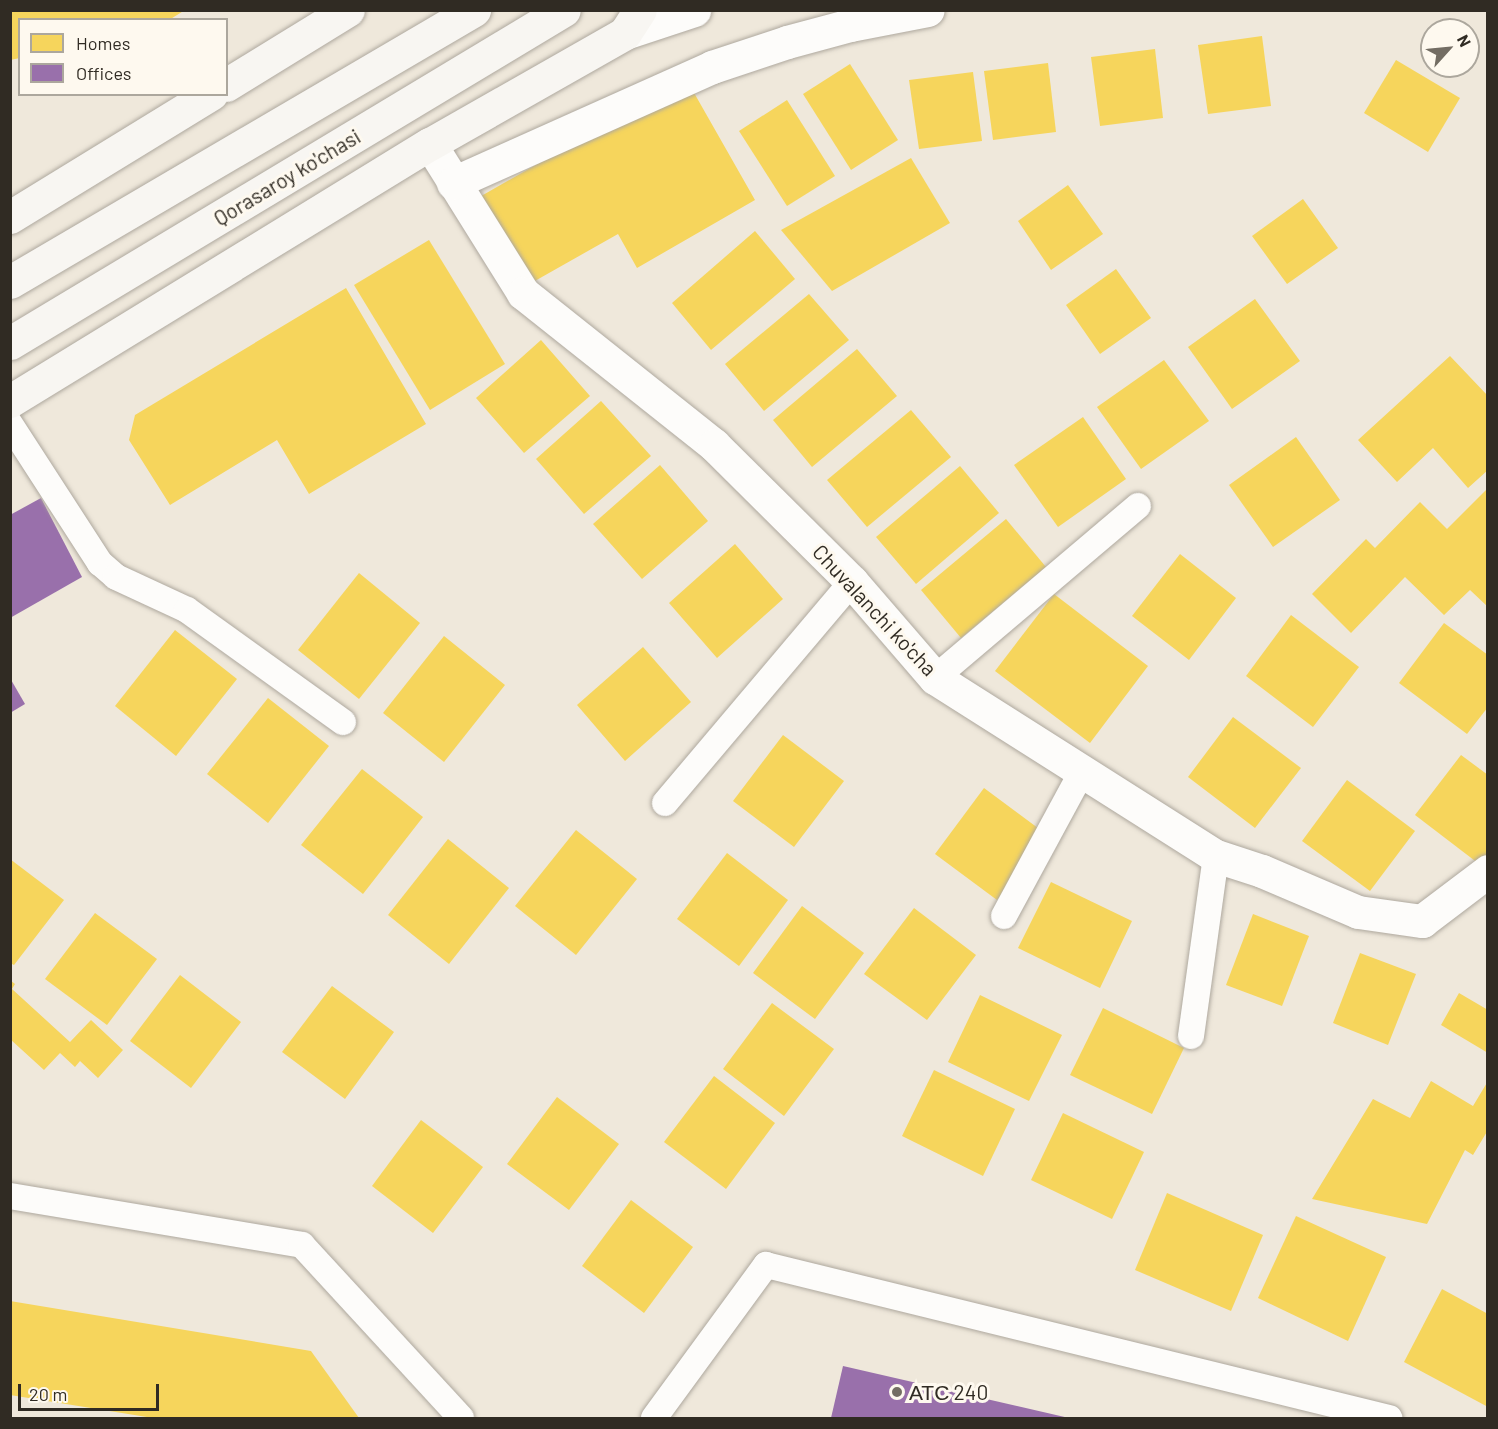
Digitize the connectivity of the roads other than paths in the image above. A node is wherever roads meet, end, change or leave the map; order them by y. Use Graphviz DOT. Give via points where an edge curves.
graph roads {
  1 [pos="348,10"];
  2 [pos="474,10"];
  3 [pos="564,10"];
  4 [pos="694,10"];
  5 [pos="928,10"];
  6 [pos="633,22"];
  7 [pos="228,84"];
  8 [pos="208,96"];
  9 [pos="430,144"];
  10 [pos="453,183"];
  11 [pos="10,218"];
  12 [pos="10,282"];
  13 [pos="10,343"];
  14 [pos="10,401"];
  15 [pos="10,424"];
  16 [pos="1138,506"];
  17 [pos="852,582"];
  18 [pos="935,678"];
  19 [pos="343,722"];
  20 [pos="1082,772"];
  21 [pos="664,803"];
  22 [pos="1216,856"];
  23 [pos="1488,871"];
  24 [pos="1005,916"];
  25 [pos="1191,1035"];
  26 [pos="10,1196"];
  27 [pos="461,1419"];
  28 [pos="654,1419"];
  29 [pos="1389,1419"];
  1 -- 7 [label="main road"];
  2 -- 12 [label="main road"];
  3 -- 13 [label="main road, Qorasaroy ko'chasi"];
  4 -- 6 [label="street"];
  5 -- 10 [label="street" via="840,28 712,67"];
  6 -- 9 [label="main road"];
  8 -- 11 [label="main road"];
  9 -- 10 [label="street, Chuvalanchi ko'cha"];
  9 -- 14 [label="main road"];
  10 -- 17 [label="street, Chuvalanchi ko'cha" via="523,293 714,445"];
  15 -- 19 [label="lane" via="100,563 116,577 187,610"];
  16 -- 18 [label="lane"];
  17 -- 18 [label="street, Chuvalanchi ko'cha"];
  17 -- 21 [label="lane"];
  18 -- 20 [label="street, Chuvalanchi ko'cha"];
  20 -- 22 [label="street, Chuvalanchi ko'cha"];
  20 -- 24 [label="lane"];
  22 -- 23 [label="street, Chuvalanchi ko'cha" via="1358,912 1422,921"];
  22 -- 25 [label="lane"];
  26 -- 27 [label="lane" via="302,1245"];
  28 -- 29 [label="lane" via="766,1265"];
}
